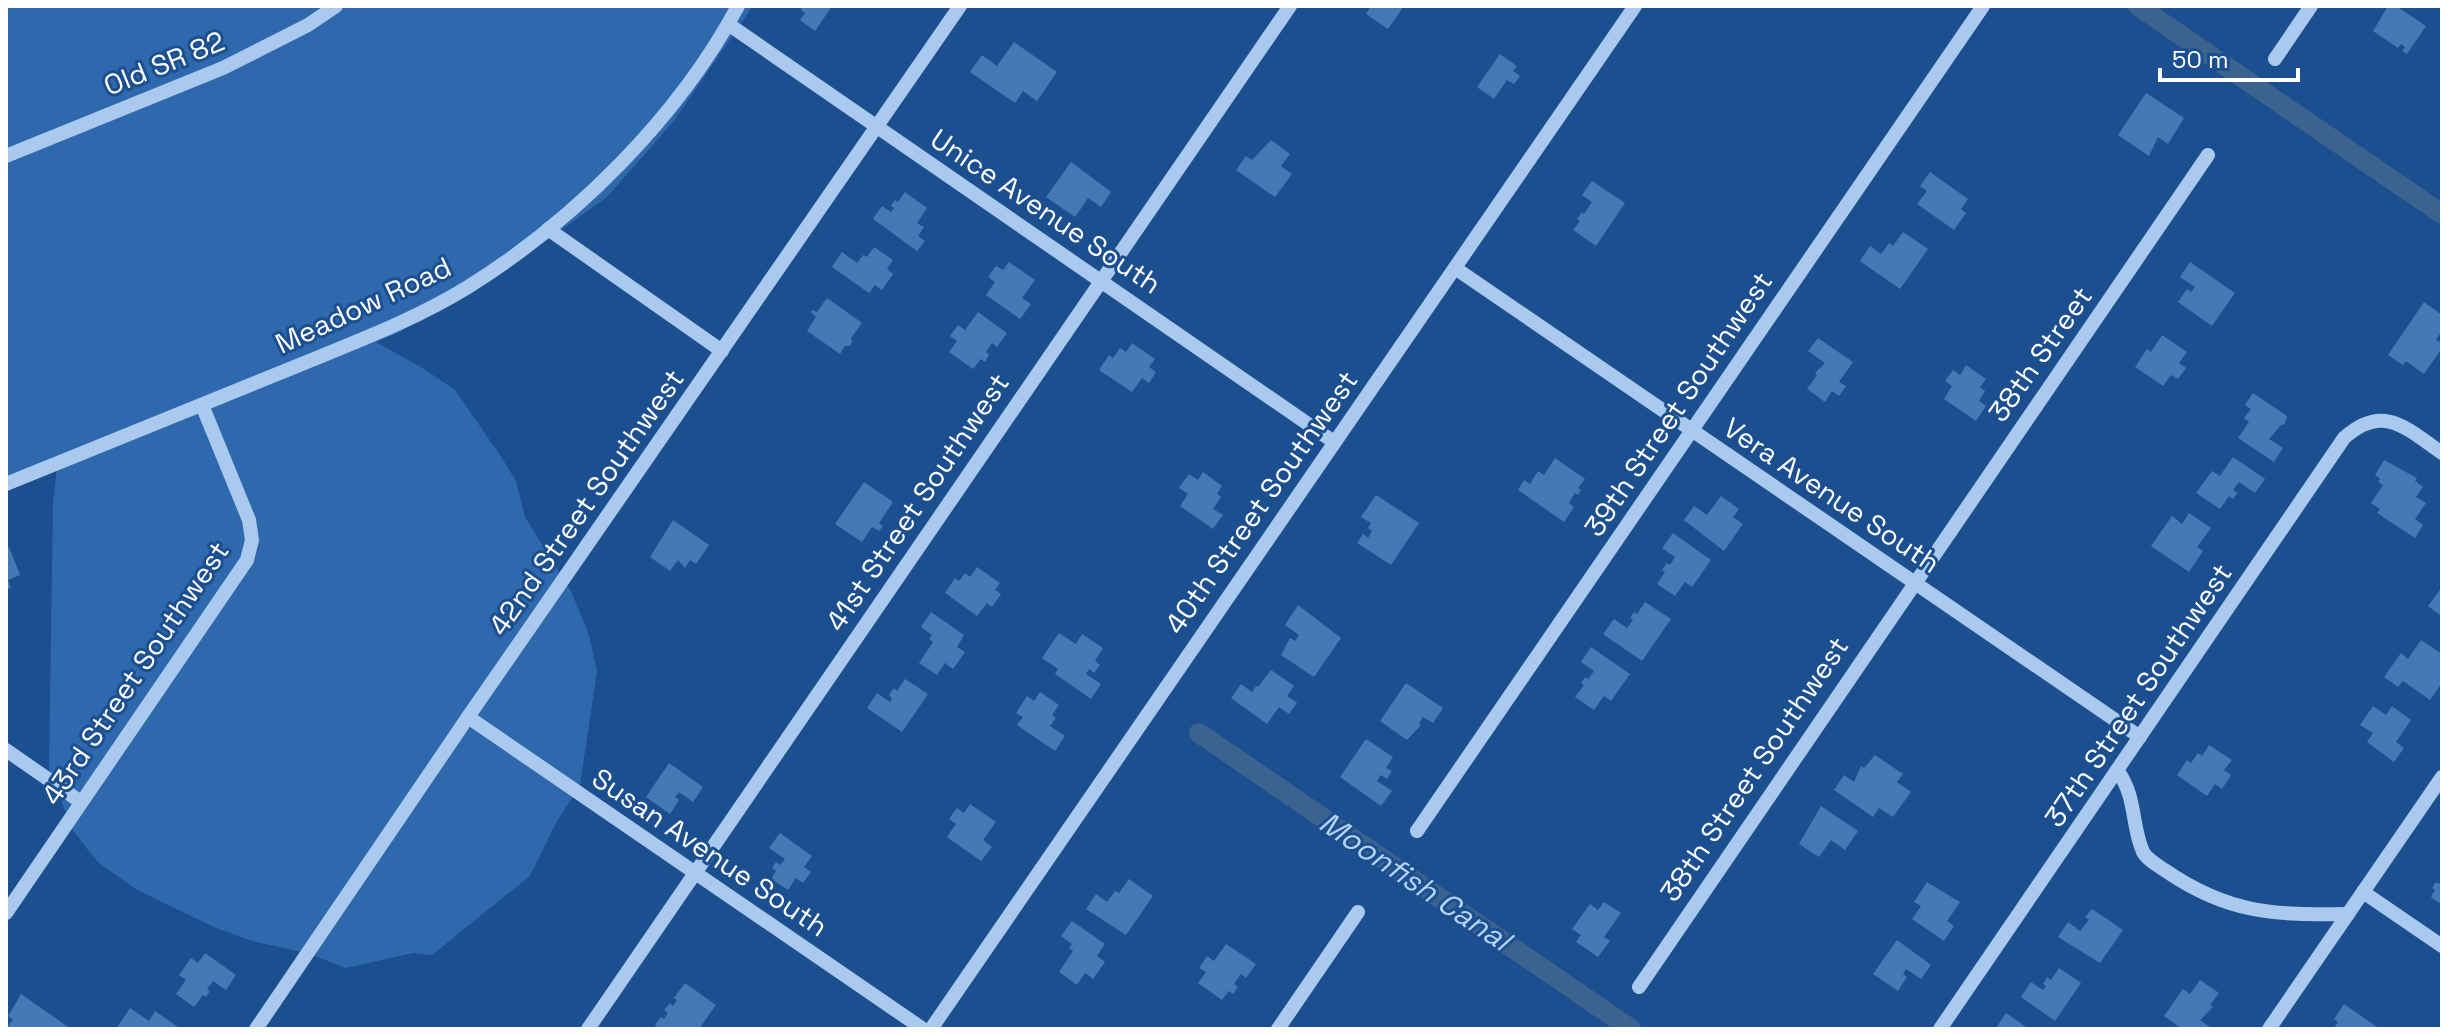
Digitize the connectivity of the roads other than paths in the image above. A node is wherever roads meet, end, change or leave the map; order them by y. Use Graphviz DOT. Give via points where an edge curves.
graph roads {
  1 [pos="336,6"];
  2 [pos="738,6"];
  3 [pos="960,6"];
  4 [pos="1290,6"];
  5 [pos="1635,6"];
  6 [pos="1983,6"];
  7 [pos="2311,6"];
  8 [pos="728,24"];
  9 [pos="2275,59"];
  10 [pos="877,126"];
  11 [pos="2208,155"];
  12 [pos="6,156"];
  13 [pos="548,229"];
  14 [pos="1455,268"];
  15 [pos="1102,280"];
  16 [pos="722,351"];
  17 [pos="202,405"];
  18 [pos="1692,430"];
  19 [pos="1334,442"];
  20 [pos="2442,453"];
  21 [pos="6,484"];
  22 [pos="1915,583"];
  23 [pos="468,717"];
  24 [pos="2140,737"];
  25 [pos="6,750"];
  26 [pos="2117,770"];
  27 [pos="2442,777"];
  28 [pos="81,802"];
  29 [pos="1417,831"];
  30 [pos="695,873"];
  31 [pos="2363,892"];
  32 [pos="1358,912"];
  33 [pos="6,913"];
  34 [pos="2348,914"];
  35 [pos="2442,946"];
  36 [pos="1639,987"];
  37 [pos="256,1029"];
  38 [pos="588,1029"];
  39 [pos="923,1029"];
  40 [pos="931,1029"];
  41 [pos="1278,1029"];
  42 [pos="1940,1029"];
  43 [pos="2269,1029"];
  1 -- 12 [label="street, Old SR 82" via="223,68"];
  2 -- 8 [label="street, Meadow Road"];
  3 -- 10 [label="street, 42nd Street Southwest"];
  4 -- 15 [label="street, 41st Street Southwest"];
  5 -- 14 [label="street, 40th Street Southwest"];
  6 -- 18 [label="street, 39th Street Southwest"];
  7 -- 9 [label="street"];
  8 -- 10 [label="street, Unice Avenue South"];
  8 -- 13 [label="street, Meadow Road" via="654,127"];
  10 -- 15 [label="street, Unice Avenue South"];
  10 -- 16 [label="street, 42nd Street Southwest"];
  11 -- 22 [label="street, 38th Street"];
  13 -- 16 [label="street"];
  13 -- 17 [label="street, Meadow Road" via="424,311"];
  14 -- 18 [label="street, Vera Avenue South"];
  14 -- 19 [label="street, 40th Street Southwest"];
  15 -- 19 [label="street, Unice Avenue South"];
  15 -- 30 [label="street, 41st Street Southwest"];
  16 -- 23 [label="street, 42nd Street Southwest"];
  17 -- 21 [label="street, Meadow Road"];
  17 -- 28 [label="street, 43rd Street Southwest" via="249,520 247,560"];
  18 -- 22 [label="street, Vera Avenue South"];
  18 -- 29 [label="street, 39th Street Southwest"];
  19 -- 40 [label="street, 40th Street Southwest"];
  20 -- 24 [label="street, 37th Street Southwest" via="2397,424 2378,420 2359,425 2344,438"];
  22 -- 24 [label="street, Vera Avenue South"];
  22 -- 36 [label="street, 38th Street Southwest"];
  23 -- 30 [label="street, Susan Avenue South"];
  23 -- 37 [label="street, 42nd Street Southwest"];
  24 -- 26 [label="street, 37th Street Southwest"];
  25 -- 28 [label="street"];
  26 -- 34 [label="street" via="2129,793 2144,854 2179,880 2221,901 2275,914"];
  26 -- 42 [label="street, 37th Street Southwest"];
  27 -- 31 [label="street"];
  28 -- 33 [label="street, 43rd Street Southwest"];
  30 -- 38 [label="street, 41st Street Southwest"];
  30 -- 39 [label="street, Susan Avenue South"];
  31 -- 34 [label="street"];
  31 -- 35 [label="street"];
  32 -- 41 [label="street"];
  34 -- 43 [label="street"];
}
